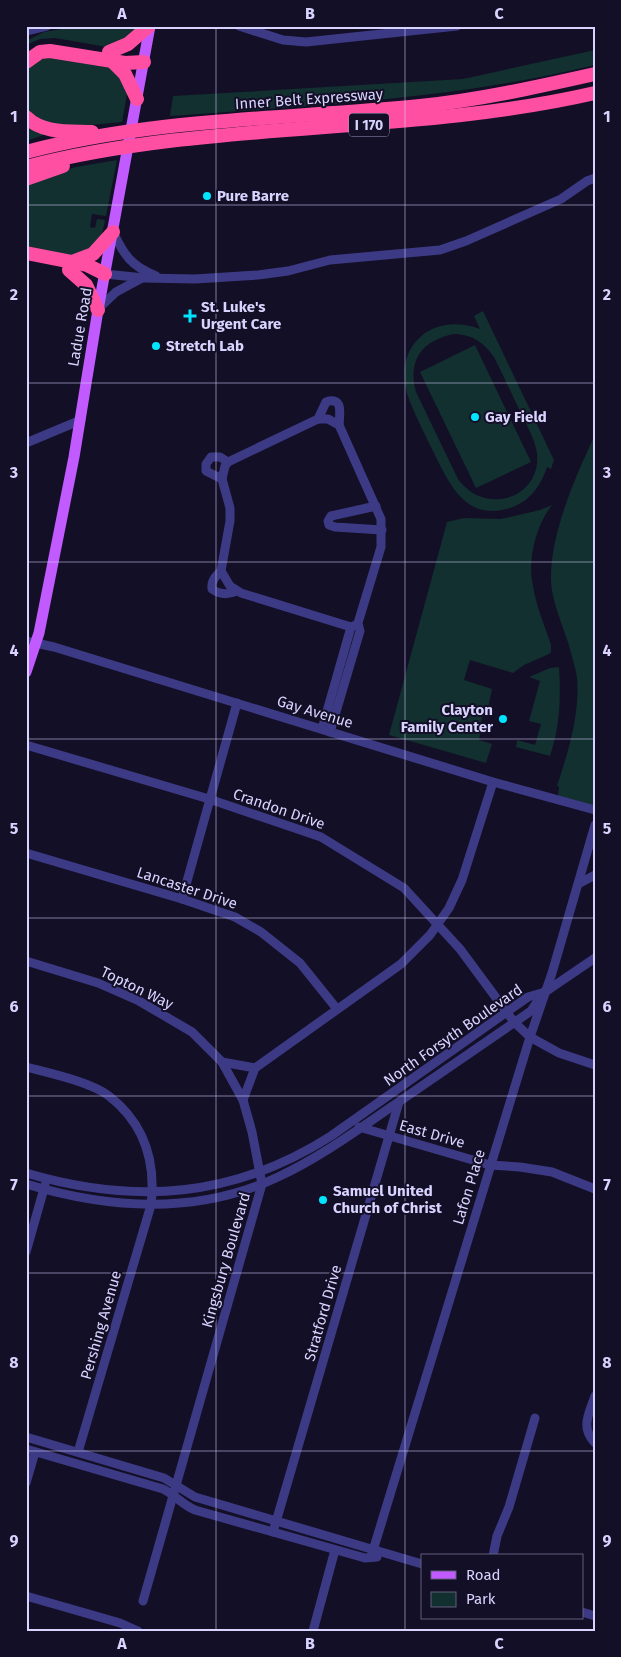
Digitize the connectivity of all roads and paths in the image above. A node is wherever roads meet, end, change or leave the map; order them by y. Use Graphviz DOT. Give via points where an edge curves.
graph roads {
  1 [pos="48,26"];
  2 [pos="150,26"];
  3 [pos="239,26"];
  4 [pos="457,26"];
  5 [pos="26,32"];
  6 [pos="26,50"];
  7 [pos="110,56"];
  8 [pos="26,62"];
  9 [pos="144,62"];
  10 [pos="595,74"];
  11 [pos="595,93"];
  12 [pos="137,99"];
  13 [pos="26,117"];
  14 [pos="118,133"];
  15 [pos="115,149"];
  16 [pos="26,152"];
  17 [pos="26,167"];
  18 [pos="595,178"];
  19 [pos="26,179"];
  20 [pos="113,232"];
  21 [pos="26,253"];
  22 [pos="26,262"];
  23 [pos="71,266"];
  24 [pos="105,274"];
  25 [pos="144,278"];
  26 [pos="160,278"];
  27 [pos="98,310"];
  28 [pos="318,419"];
  29 [pos="81,420"];
  30 [pos="339,426"];
  31 [pos="26,443"];
  32 [pos="228,462"];
  33 [pos="222,479"];
  34 [pos="376,506"];
  35 [pos="382,530"];
  36 [pos="222,571"];
  37 [pos="237,592"];
  38 [pos="355,625"];
  39 [pos="34,639"];
  40 [pos="26,672"];
  41 [pos="237,703"];
  42 [pos="326,730"];
  43 [pos="26,745"];
  44 [pos="493,782"];
  45 [pos="209,799"];
  46 [pos="595,810"];
  47 [pos="595,826"];
  48 [pos="26,853"];
  49 [pos="595,876"];
  50 [pos="578,884"];
  51 [pos="182,899"];
  52 [pos="438,924"];
  53 [pos="595,958"];
  54 [pos="26,961"];
  55 [pos="545,992"];
  56 [pos="337,1009"];
  57 [pos="507,1012"];
  58 [pos="514,1022"];
  59 [pos="530,1037"];
  60 [pos="222,1062"];
  61 [pos="595,1065"];
  62 [pos="26,1067"];
  63 [pos="254,1068"];
  64 [pos="243,1100"];
  65 [pos="399,1102"];
  66 [pos="349,1124"];
  67 [pos="362,1128"];
  68 [pos="389,1136"];
  69 [pos="490,1165"];
  70 [pos="260,1172"];
  71 [pos="26,1173"];
  72 [pos="47,1179"];
  73 [pos="26,1184"];
  74 [pos="262,1184"];
  75 [pos="595,1189"];
  76 [pos="44,1190"];
  77 [pos="152,1192"];
  78 [pos="151,1205"];
  79 [pos="26,1252"];
  80 [pos="595,1396"];
  81 [pos="535,1418"];
  82 [pos="26,1437"];
  83 [pos="595,1443"];
  84 [pos="31,1451"];
  85 [pos="78,1452"];
  86 [pos="26,1482"];
  87 [pos="177,1486"];
  88 [pos="174,1496"];
  89 [pos="276,1520"];
  90 [pos="273,1532"];
  91 [pos="335,1550"];
  92 [pos="372,1553"];
  93 [pos="493,1554"];
  94 [pos="421,1564"];
  95 [pos="26,1596"];
  96 [pos="143,1601"];
  97 [pos="136,1630"];
  98 [pos="313,1631"];
  1 -- 5 [label="street"];
  2 -- 7 [label="highway"];
  2 -- 9 [label="main road, Ladue Road"];
  3 -- 4 [label="street" via="284,40 306,42"];
  6 -- 7 [label="highway" via="38,44 55,42"];
  7 -- 8 [label="highway" via="50,51 40,52"];
  7 -- 9 [label="highway" via="125,63"];
  7 -- 12 [label="highway" via="125,74"];
  9 -- 12 [label="main road, Ladue Road"];
  10 -- 14 [label="highway, Inner Belt Expressway / I 170" via="447,103"];
  11 -- 15 [label="highway, Inner Belt Expressway / I 170" via="460,116"];
  12 -- 20 [label="main road, Ladue Road"];
  13 -- 14 [label="highway" via="60,131"];
  14 -- 16 [label="highway, Inner Belt Expressway / I 170"];
  15 -- 17 [label="highway, Inner Belt Expressway / I 170"];
  15 -- 19 [label="highway"];
  18 -- 26 [label="street" via="561,199 440,250 330,260 279,273"];
  20 -- 23 [label="highway" via="93,254"];
  20 -- 24 [label="main road, Ladue Road"];
  20 -- 26 [label="street" via="131,262"];
  21 -- 23 [label="highway"];
  22 -- 23 [label="highway"];
  23 -- 24 [label="highway" via="87,265"];
  23 -- 27 [label="highway" via="86,285"];
  24 -- 25 [label="street"];
  24 -- 27 [label="main road, Ladue Road"];
  25 -- 26 [label="street"];
  25 -- 27 [label="street" via="116,292"];
  27 -- 29 [label="main road, Ladue Road"];
  28 -- 30 [label="street" via="328,419"];
  28 -- 30 [label="street" via="326,402 336,401"];
  28 -- 32 [label="street"];
  29 -- 31 [label="street"];
  29 -- 39 [label="main road, Ladue Road"];
  30 -- 34 [label="street"];
  32 -- 33 [label="street"];
  32 -- 33 [label="street" via="211,457 206,464 206,470"];
  33 -- 36 [label="street" via="230,508"];
  34 -- 35 [label="street"];
  34 -- 35 [label="street" via="331,516 328,521 335,528"];
  35 -- 38 [label="street" via="381,547"];
  36 -- 37 [label="street"];
  36 -- 37 [label="street" via="214,578 212,589 226,594"];
  37 -- 38 [label="street"];
  38 -- 42 [label="street" via="360,631 351,646"];
  39 -- 40 [label="main road, Ladue Road"];
  39 -- 41 [label="street, Gay Avenue"];
  41 -- 42 [label="street, Gay Avenue"];
  41 -- 45 [label="street"];
  42 -- 44 [label="street, Gay Avenue"];
  43 -- 45 [label="street, Crandon Drive"];
  44 -- 46 [label="street, Gay Avenue"];
  44 -- 52 [label="street" via="462,880"];
  45 -- 51 [label="street"];
  45 -- 52 [label="street, Crandon Drive" via="321,837 404,888"];
  47 -- 50 [label="street, Lafon Place"];
  48 -- 51 [label="street, Lancaster Drive"];
  49 -- 50 [label="street"];
  50 -- 55 [label="street, Lafon Place"];
  51 -- 56 [label="street, Lancaster Drive" via="235,917 261,932 300,963"];
  52 -- 56 [label="street" via="401,964"];
  52 -- 57 [label="street, Crandon Drive"];
  53 -- 55 [label="street"];
  54 -- 60 [label="street, Topton Way" via="98,982 139,1001 192,1032"];
  55 -- 57 [label="street, North Forsyth Boulevard" via="528,997"];
  55 -- 58 [label="street, North Forsyth Boulevard" via="531,1011"];
  55 -- 59 [label="street, Lafon Place"];
  56 -- 63 [label="street"];
  57 -- 58 [label="street, Crandon Drive"];
  57 -- 66 [label="street, North Forsyth Boulevard"];
  58 -- 59 [label="street, Crandon Drive"];
  58 -- 65 [label="street, North Forsyth Boulevard"];
  59 -- 61 [label="street, Crandon Drive"];
  59 -- 69 [label="street, Lafon Place"];
  60 -- 63 [label="street"];
  60 -- 64 [label="street, Topton Way"];
  62 -- 77 [label="street, Pershing Avenue" via="76,1081 108,1096 131,1117 150,1157"];
  63 -- 64 [label="street"];
  64 -- 70 [label="street, Kingsbury Boulevard"];
  65 -- 67 [label="street, North Forsyth Boulevard"];
  65 -- 68 [label="street, Stratford Drive"];
  66 -- 67 [label="street, East Drive"];
  66 -- 70 [label="street, North Forsyth Boulevard" via="298,1156"];
  67 -- 68 [label="street, East Drive"];
  67 -- 74 [label="street, North Forsyth Boulevard" via="312,1159"];
  68 -- 69 [label="street, East Drive"];
  68 -- 89 [label="street, Stratford Drive"];
  69 -- 75 [label="street, East Drive" via="552,1172"];
  69 -- 92 [label="street, Lafon Place"];
  70 -- 74 [label="street, Kingsbury Boulevard"];
  70 -- 77 [label="street, North Forsyth Boulevard" via="205,1187"];
  71 -- 72 [label="street, North Forsyth Boulevard"];
  72 -- 76 [label="street"];
  72 -- 77 [label="street, North Forsyth Boulevard" via="100,1190"];
  73 -- 76 [label="street, North Forsyth Boulevard"];
  74 -- 78 [label="street, North Forsyth Boulevard" via="213,1197"];
  74 -- 87 [label="street, Kingsbury Boulevard"];
  76 -- 78 [label="street, North Forsyth Boulevard" via="100,1201"];
  76 -- 79 [label="street"];
  77 -- 78 [label="street, Pershing Avenue"];
  78 -- 85 [label="street, Pershing Avenue"];
  80 -- 83 [label="street" via="586,1425"];
  81 -- 93 [label="street"];
  82 -- 85 [label="street"];
  84 -- 86 [label="street"];
  84 -- 88 [label="street" via="163,1489"];
  85 -- 87 [label="street" via="164,1478"];
  87 -- 88 [label="street, Kingsbury Boulevard"];
  87 -- 89 [label="street" via="196,1497"];
  88 -- 90 [label="street" via="195,1510"];
  88 -- 96 [label="street, Kingsbury Boulevard"];
  89 -- 90 [label="street, Stratford Drive"];
  89 -- 92 [label="street"];
  90 -- 91 [label="street"];
  91 -- 92 [label="street" via="365,1558"];
  91 -- 98 [label="street"];
  92 -- 94 [label="street"];
  95 -- 97 [label="street"];
}
